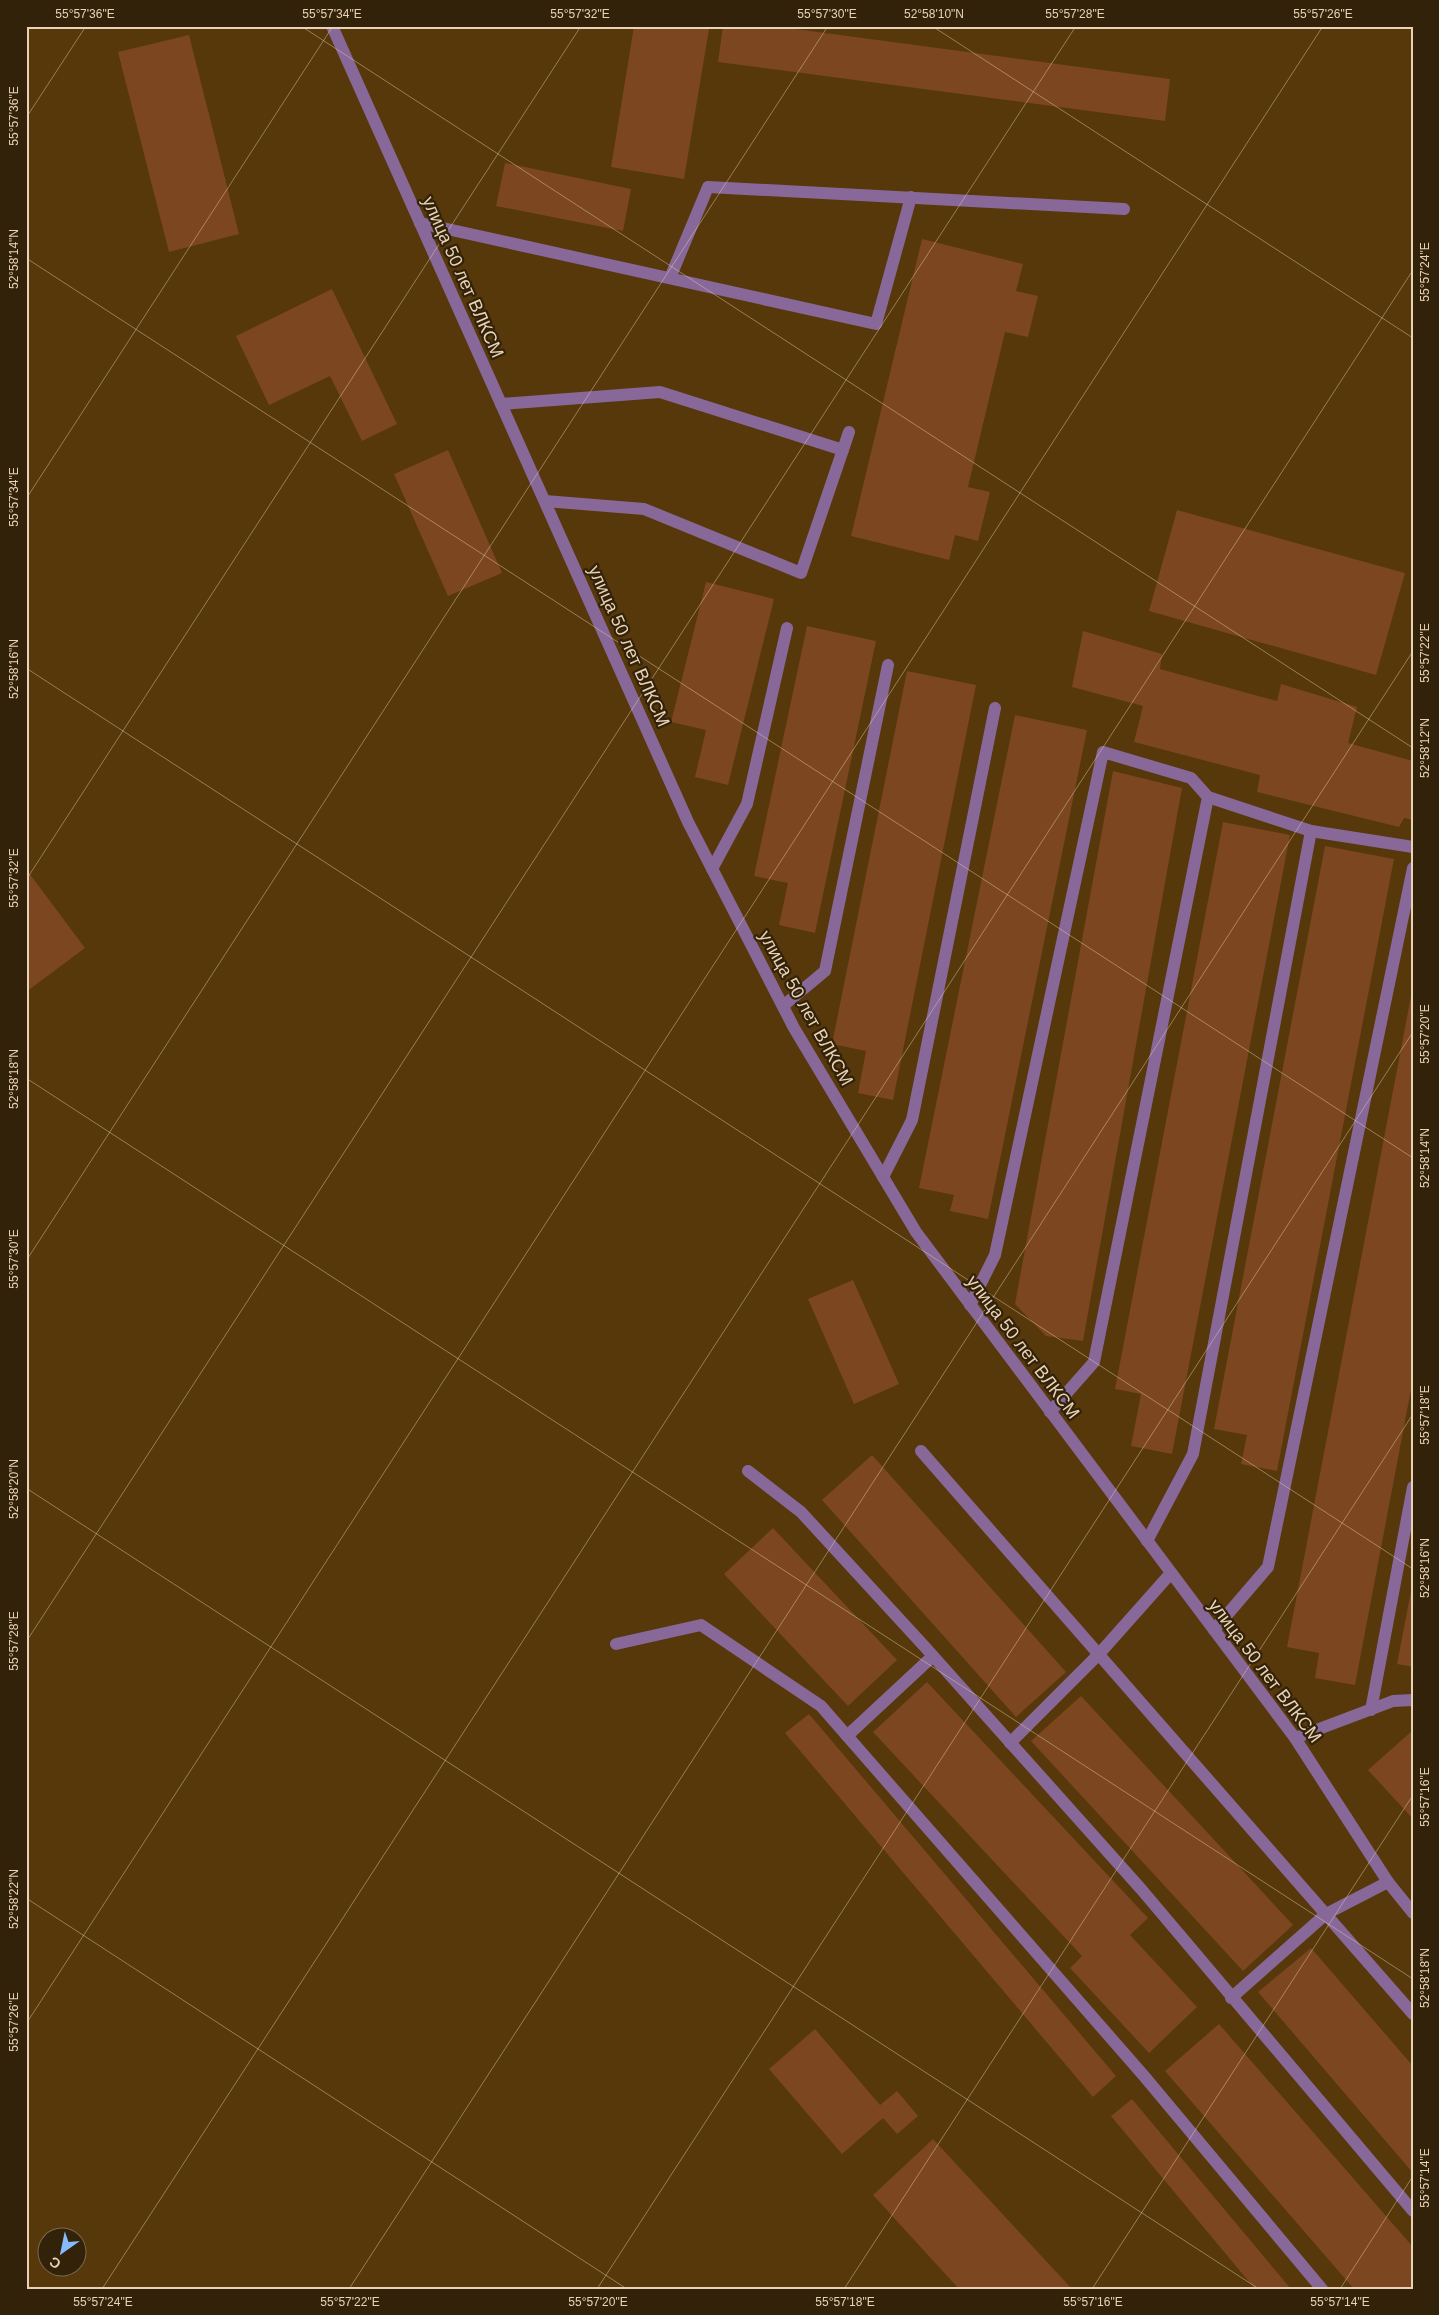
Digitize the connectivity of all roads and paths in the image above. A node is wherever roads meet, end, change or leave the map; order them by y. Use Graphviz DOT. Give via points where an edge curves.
graph roads {
  1 [pos="332,26"];
  2 [pos="911,197"];
  3 [pos="1124,209"];
  4 [pos="420,223"];
  5 [pos="670,278"];
  6 [pos="501,404"];
  7 [pos="849,432"];
  8 [pos="843,450"];
  9 [pos="545,501"];
  10 [pos="787,628"];
  11 [pos="888,665"];
  12 [pos="995,708"];
  13 [pos="1208,797"];
  14 [pos="1311,831"];
  15 [pos="1413,847"];
  16 [pos="1413,868"];
  17 [pos="712,869"];
  18 [pos="783,1006"];
  19 [pos="883,1177"];
  20 [pos="970,1305"];
  21 [pos="1050,1412"];
  22 [pos="921,1451"];
  23 [pos="748,1471"];
  24 [pos="1413,1488"];
  25 [pos="1147,1541"];
  26 [pos="1171,1573"];
  27 [pos="1214,1630"];
  28 [pos="616,1644"];
  29 [pos="1099,1654"];
  30 [pos="933,1656"];
  31 [pos="1413,1700"];
  32 [pos="1371,1710"];
  33 [pos="847,1736"];
  34 [pos="1295,1738"];
  35 [pos="1010,1742"];
  36 [pos="1388,1882"];
  37 [pos="1413,1913"];
  38 [pos="1326,1914"];
  39 [pos="1231,1998"];
  40 [pos="1413,2014"];
  41 [pos="1413,2211"];
  42 [pos="1322,2289"];
  1 -- 4 [label="street, улица 50 лет ВЛКСМ"];
  2 -- 3 [label="street"];
  2 -- 5 [label="street" via="708,187"];
  2 -- 5 [label="street" via="876,324"];
  4 -- 5 [label="street"];
  4 -- 6 [label="street, улица 50 лет ВЛКСМ"];
  6 -- 8 [label="street" via="660,392"];
  6 -- 9 [label="street, улица 50 лет ВЛКСМ"];
  7 -- 8 [label="street"];
  8 -- 9 [label="street" via="802,573 644,509"];
  9 -- 17 [label="street, улица 50 лет ВЛКСМ"];
  10 -- 17 [label="street" via="747,804"];
  11 -- 18 [label="street" via="825,971"];
  12 -- 19 [label="street" via="912,1120"];
  13 -- 14 [label="street"];
  13 -- 20 [label="street" via="1191,778 1103,752 995,1255"];
  13 -- 21 [label="street" via="1094,1362"];
  14 -- 15 [label="street"];
  14 -- 25 [label="street" via="1194,1454"];
  16 -- 27 [label="street" via="1268,1567"];
  17 -- 18 [label="street, улица 50 лет ВЛКСМ"];
  18 -- 19 [label="street, улица 50 лет ВЛКСМ"];
  19 -- 20 [label="street, улица 50 лет ВЛКСМ" via="916,1232"];
  20 -- 21 [label="street, улица 50 лет ВЛКСМ"];
  21 -- 25 [label="street, улица 50 лет ВЛКСМ"];
  22 -- 29 [label="street"];
  23 -- 30 [label="street" via="801,1512"];
  24 -- 32 [label="street"];
  25 -- 26 [label="street, улица 50 лет ВЛКСМ"];
  26 -- 27 [label="street, улица 50 лет ВЛКСМ"];
  26 -- 29 [label="street"];
  27 -- 34 [label="street, улица 50 лет ВЛКСМ"];
  28 -- 33 [label="street" via="701,1625 821,1706"];
  29 -- 35 [label="street"];
  29 -- 38 [label="street"];
  30 -- 33 [label="street"];
  30 -- 35 [label="street"];
  31 -- 32 [label="street" via="1393,1701"];
  32 -- 34 [label="street"];
  33 -- 42 [label="street" via="1144,2076"];
  34 -- 36 [label="street, улица 50 лет ВЛКСМ"];
  35 -- 39 [label="street" via="1141,1889"];
  36 -- 37 [label="street, улица 50 лет ВЛКСМ"];
  36 -- 38 [label="street"];
  38 -- 39 [label="street"];
  38 -- 40 [label="street"];
  39 -- 41 [label="street"];
}
